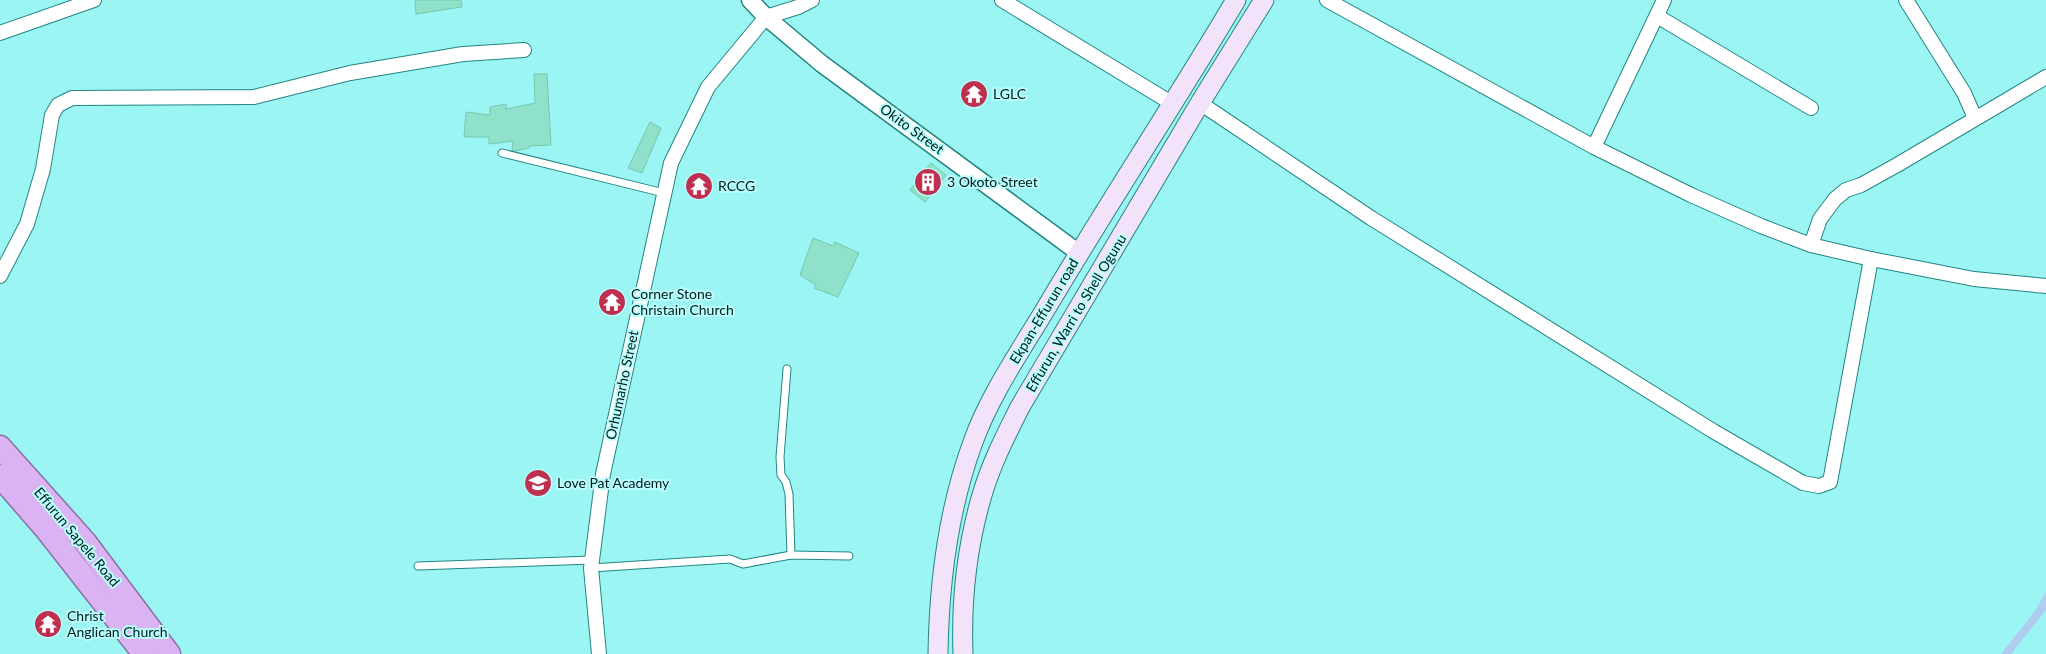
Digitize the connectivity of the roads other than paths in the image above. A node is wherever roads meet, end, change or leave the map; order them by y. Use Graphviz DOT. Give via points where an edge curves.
graph roads {
  1 [pos="94,0"];
  2 [pos="750,0"];
  3 [pos="812,0"];
  4 [pos="1002,0"];
  5 [pos="1236,0"];
  6 [pos="1264,0"];
  7 [pos="1327,0"];
  8 [pos="1664,0"];
  9 [pos="1906,0"];
  10 [pos="1657,16"];
  11 [pos="766,17"];
  12 [pos="0,32"];
  13 [pos="524,50"];
  14 [pos="2046,77"];
  15 [pos="1200,103"];
  16 [pos="1173,104"];
  17 [pos="1811,108"];
  18 [pos="1975,118"];
  19 [pos="1594,147"];
  20 [pos="502,153"];
  21 [pos="664,193"];
  22 [pos="1811,244"];
  23 [pos="1079,253"];
  24 [pos="1871,259"];
  25 [pos="0,276"];
  26 [pos="2046,286"];
  27 [pos="787,370"];
  28 [pos="997,390"];
  29 [pos="1020,407"];
  30 [pos="0,447"];
  31 [pos="0,476"];
  32 [pos="791,555"];
  33 [pos="849,556"];
  34 [pos="592,564"];
  35 [pos="418,566"];
  36 [pos="144,654"];
  37 [pos="169,654"];
  38 [pos="599,654"];
  39 [pos="938,654"];
  40 [pos="963,654"];
  1 -- 12 [label="street"];
  2 -- 11 [label="street, Okito Street"];
  3 -- 11 [label="street"];
  4 -- 16 [label="street"];
  5 -- 16 [label="main road, Ekpan-Effurun road"];
  6 -- 15 [label="main road, Effurun, Warri to Shell Ogunu"];
  7 -- 19 [label="street"];
  8 -- 10 [label="street"];
  9 -- 18 [label="street" via="1964,93"];
  10 -- 17 [label="street"];
  10 -- 19 [label="street"];
  11 -- 21 [label="street, Orhumarho Street" via="708,87 671,163"];
  11 -- 23 [label="street, Okito Street" via="822,64"];
  13 -- 25 [label="street" via="463,54 350,73 254,97 72,98 58,105 52,115 42,169 26,224"];
  14 -- 18 [label="street"];
  15 -- 24 [label="street" via="1370,218 1713,432 1803,483 1819,486 1830,482"];
  15 -- 29 [label="main road, Effurun, Warri to Shell Ogunu"];
  16 -- 23 [label="main road, Ekpan-Effurun road"];
  18 -- 22 [label="street" via="1897,166 1840,194 1820,219"];
  19 -- 22 [label="street" via="1761,226"];
  20 -- 21 [label="lane"];
  21 -- 34 [label="street, Orhumarho Street" via="603,474"];
  22 -- 24 [label="street"];
  23 -- 28 [label="main road, Ekpan-Effurun road"];
  24 -- 26 [label="street" via="1974,279"];
  27 -- 32 [label="lane" via="780,457 781,474 790,494"];
  28 -- 29 [label="main road"];
  28 -- 39 [label="main road, Ekpan-Effurun road" via="973,441 956,496 943,570"];
  29 -- 40 [label="main road, Effurun, Warri to Shell Ogunu" via="982,493 970,540 962,628"];
  30 -- 37 [label="highway, Effurun Sapele Road" via="85,542"];
  31 -- 36 [label="highway, Effurun Sapele Road"];
  32 -- 33 [label="lane"];
  32 -- 34 [label="lane" via="743,564 730,559"];
  34 -- 35 [label="lane"];
  34 -- 38 [label="street, Orhumarho Street"];
}
